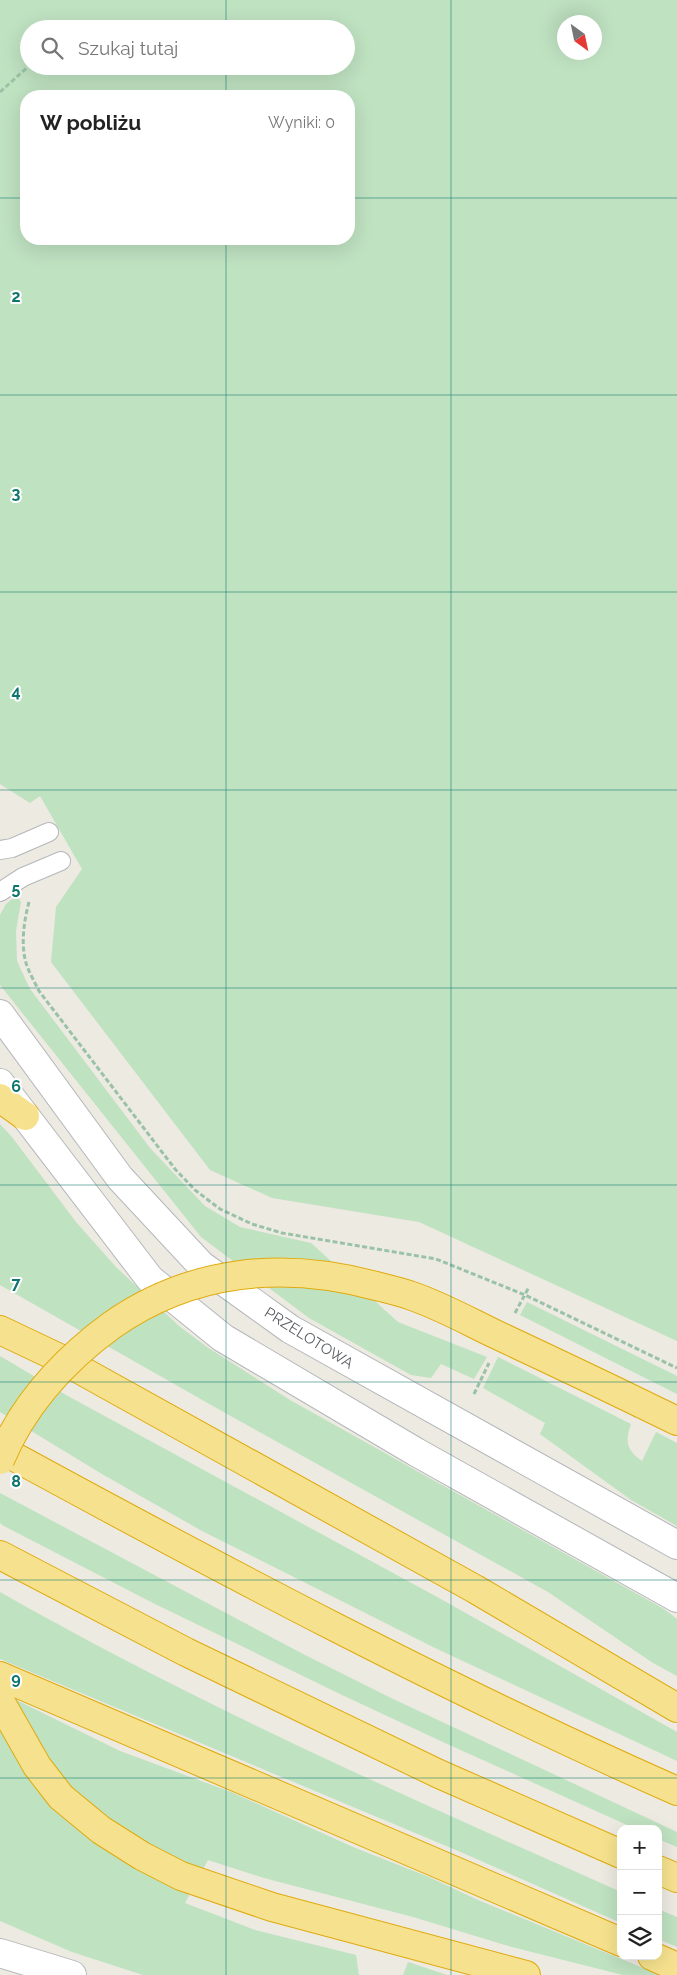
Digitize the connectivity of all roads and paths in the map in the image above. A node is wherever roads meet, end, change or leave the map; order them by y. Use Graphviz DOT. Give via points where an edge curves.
graph roads {
  1 [pos="20,74"];
  2 [pos="0,92"];
  3 [pos="49,832"];
  4 [pos="0,850"];
  5 [pos="61,862"];
  6 [pos="23,877"];
  7 [pos="0,892"];
  8 [pos="0,1014"];
  9 [pos="0,1084"];
  10 [pos="0,1098"];
  11 [pos="25,1116"];
  12 [pos="0,1315"];
  13 [pos="0,1330"];
  14 [pos="59,1358"];
  15 [pos="677,1368"];
  16 [pos="677,1422"];
  17 [pos="0,1449"];
  18 [pos="0,1460"];
  19 [pos="677,1545"];
  20 [pos="0,1555"];
  21 [pos="677,1598"];
  22 [pos="0,1676"];
  23 [pos="0,1701"];
  24 [pos="677,1708"];
  25 [pos="677,1791"];
  26 [pos="617,1852"];
  27 [pos="662,1872"];
  28 [pos="677,1878"];
  29 [pos="617,1940"];
  30 [pos="0,1953"];
  31 [pos="661,1960"];
  32 [pos="677,1967"];
  33 [pos="72,1975"];
  34 [pos="526,1975"];
  1 -- 2 [label="path"];
  3 -- 4 [label="lane"];
  5 -- 6 [label="lane"];
  6 -- 7 [label="lane"];
  6 -- 15 [label="path" via="30,897 24,920 26,964 39,991 175,1169 220,1209 282,1234 436,1259 525,1295"];
  8 -- 19 [label="street, PRZELOTOWA" via="120,1178 201,1264 290,1329"];
  9 -- 11 [label="street"];
  10 -- 11 [label="highway"];
  11 -- 21 [label="street" via="150,1279 223,1338 416,1452"];
  12 -- 14 [label="highway"];
  13 -- 14 [label="highway"];
  14 -- 24 [label="highway" via="475,1589"];
  16 -- 18 [label="highway, bridge" via="412,1296 351,1279 282,1272 246,1273 201,1282 171,1293 130,1313 102,1333 43,1388 9,1439"];
  17 -- 25 [label="highway" via="195,1556 576,1746"];
  20 -- 26 [label="highway" via="221,1669 439,1774"];
  22 -- 29 [label="highway"];
  23 -- 34 [label="highway" via="37,1766 62,1797 101,1830 142,1856 181,1876 272,1907"];
  27 -- 28 [label="highway"];
  30 -- 33 [label="street"];
  31 -- 32 [label="highway"];
}
